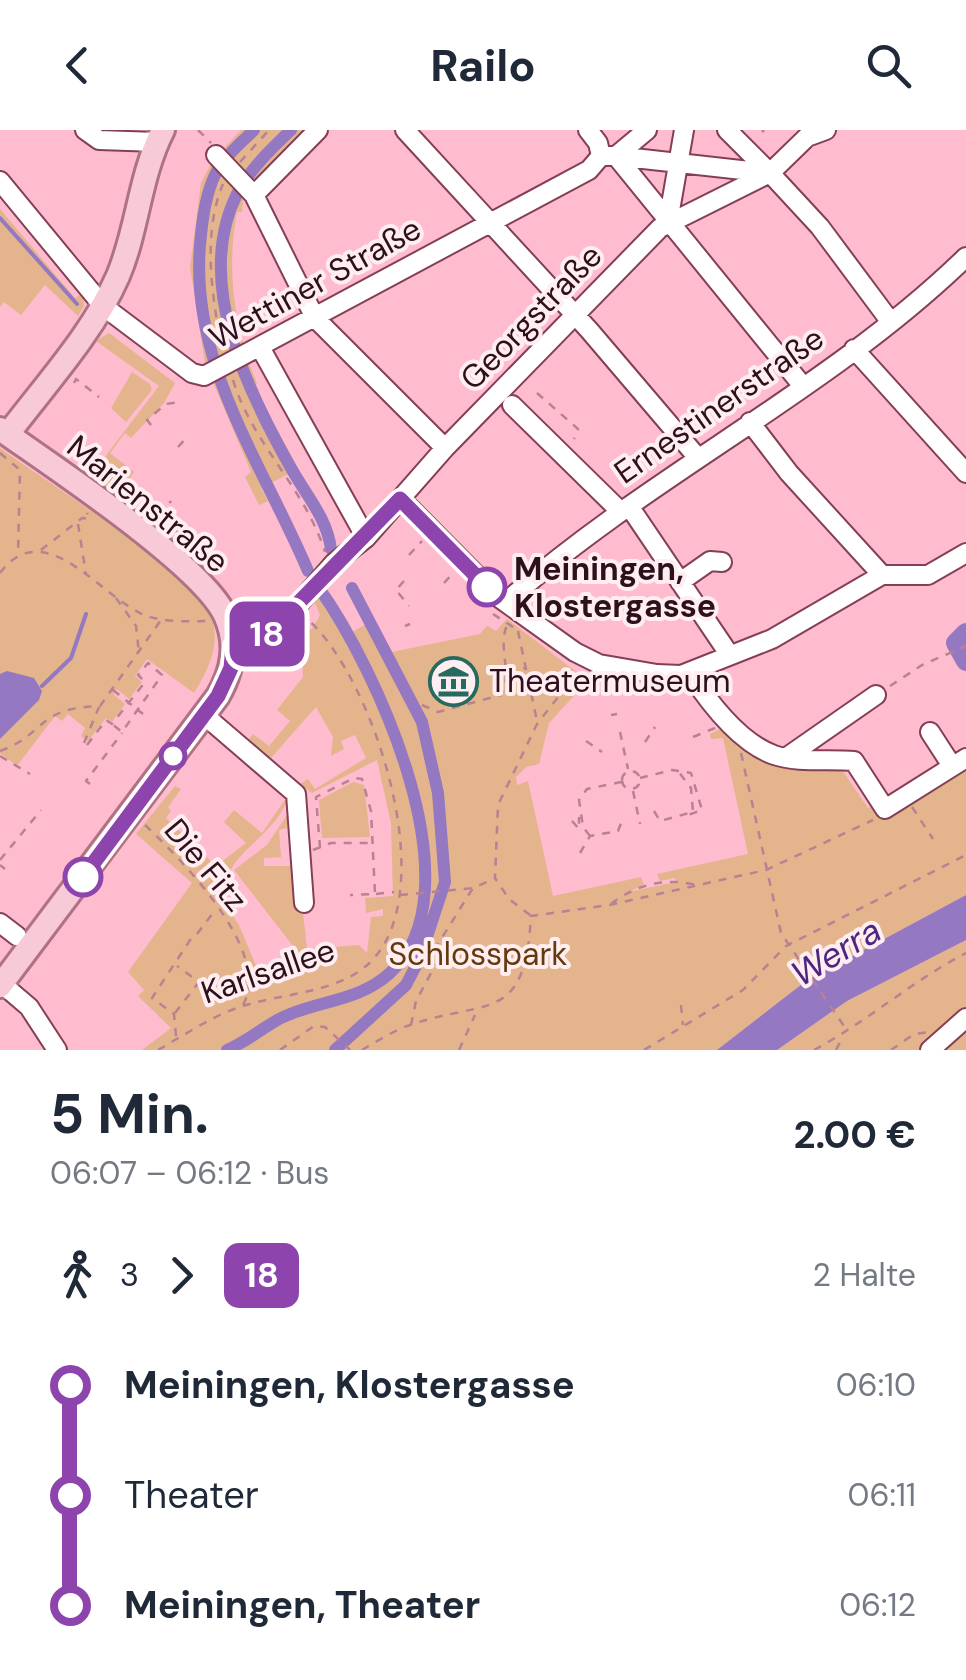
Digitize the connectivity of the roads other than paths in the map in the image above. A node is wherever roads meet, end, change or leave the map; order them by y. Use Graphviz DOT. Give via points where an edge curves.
graph roads {
  1 [pos="85,130"];
  2 [pos="318,130"];
  3 [pos="405,130"];
  4 [pos="588,130"];
  5 [pos="647,130"];
  6 [pos="684,130"];
  7 [pos="727,130"];
  8 [pos="826,130"];
  9 [pos="804,133"];
  10 [pos="160,136"];
  11 [pos="216,152"];
  12 [pos="606,157"];
  13 [pos="677,163"];
  14 [pos="770,173"];
  15 [pos="239,180"];
  16 [pos="0,181"];
  17 [pos="490,221"];
  18 [pos="664,225"];
  19 [pos="966,257"];
  20 [pos="102,306"];
  21 [pos="568,308"];
  22 [pos="315,318"];
  23 [pos="890,321"];
  24 [pos="854,349"];
  25 [pos="234,362"];
  26 [pos="802,385"];
  27 [pos="512,405"];
  28 [pos="750,422"];
  29 [pos="3,439"];
  30 [pos="445,448"];
  31 [pos="698,458"];
  32 [pos="966,474"];
  33 [pos="400,499"];
  34 [pos="624,508"];
  35 [pos="366,538"];
  36 [pos="966,553"];
  37 [pos="722,562"];
  38 [pos="882,575"];
  39 [pos="680,582"];
  40 [pos="506,613"];
  41 [pos="233,646"];
  42 [pos="728,654"];
  43 [pos="689,672"];
  44 [pos="876,696"];
  45 [pos="204,715"];
  46 [pos="930,732"];
  47 [pos="786,757"];
  48 [pos="959,762"];
  49 [pos="304,903"];
  50 [pos="0,924"];
  51 [pos="17,936"];
  52 [pos="1,985"];
  53 [pos="966,1018"];
  54 [pos="58,1050"];
  55 [pos="930,1050"];
  1 -- 10 [label="street" via="99,140"];
  2 -- 15 [label="street"];
  3 -- 17 [label="street"];
  4 -- 12 [label="street"];
  5 -- 12 [label="street, Wettiner Straße"];
  6 -- 13 [label="street"];
  7 -- 14 [label="street"];
  8 -- 9 [label="street"];
  9 -- 14 [label="street, Georgstraße"];
  10 -- 20 [label="main road" via="139,190 126,256"];
  11 -- 15 [label="street"];
  12 -- 13 [label="street"];
  12 -- 17 [label="street, Wettiner Straße"];
  12 -- 18 [label="street"];
  13 -- 14 [label="street"];
  13 -- 18 [label="street"];
  14 -- 18 [label="street, Georgstraße"];
  14 -- 23 [label="street"];
  15 -- 22 [label="street"];
  16 -- 20 [label="street, Wettiner Straße"];
  17 -- 21 [label="street"];
  17 -- 22 [label="street, Wettiner Straße"];
  18 -- 21 [label="street, Georgstraße"];
  18 -- 26 [label="street"];
  19 -- 23 [label="street, Ernestinerstraße"];
  20 -- 25 [label="street, Wettiner Straße" via="192,374"];
  20 -- 29 [label="main road"];
  21 -- 30 [label="street, Georgstraße"];
  21 -- 31 [label="street"];
  22 -- 25 [label="street, Wettiner Straße"];
  22 -- 30 [label="street"];
  23 -- 24 [label="street, Ernestinerstraße"];
  24 -- 26 [label="street, Ernestinerstraße"];
  24 -- 32 [label="street"];
  25 -- 35 [label="street"];
  26 -- 28 [label="street, Ernestinerstraße"];
  27 -- 34 [label="street"];
  28 -- 31 [label="street, Ernestinerstraße"];
  28 -- 38 [label="street"];
  29 -- 41 [label="main road, Marienstraße" via="151,527 209,592 226,617"];
  30 -- 33 [label="street, Georgstraße"];
  31 -- 34 [label="street, Ernestinerstraße"];
  33 -- 35 [label="street, Georgstraße"];
  33 -- 40 [label="street"];
  34 -- 39 [label="street"];
  34 -- 40 [label="street, Ernestinerstraße" via="580,537"];
  35 -- 41 [label="street, Georgstraße" via="262,637"];
  36 -- 38 [label="street" via="928,575"];
  37 -- 39 [label="street" via="710,561"];
  38 -- 42 [label="street" via="794,629"];
  39 -- 42 [label="street"];
  40 -- 43 [label="street" via="607,666"];
  41 -- 45 [label="main road" via="226,682"];
  42 -- 43 [label="street"];
  43 -- 47 [label="street" via="734,725 765,750"];
  44 -- 47 [label="street"];
  45 -- 49 [label="street, Karlsallee" via="296,794 311,850"];
  45 -- 52 [label="main road"];
  46 -- 48 [label="street"];
  47 -- 48 [label="street" via="854,761 885,809"];
  50 -- 51 [label="street"];
  52 -- 54 [label="street" via="30,1007"];
  53 -- 55 [label="street"];
}
